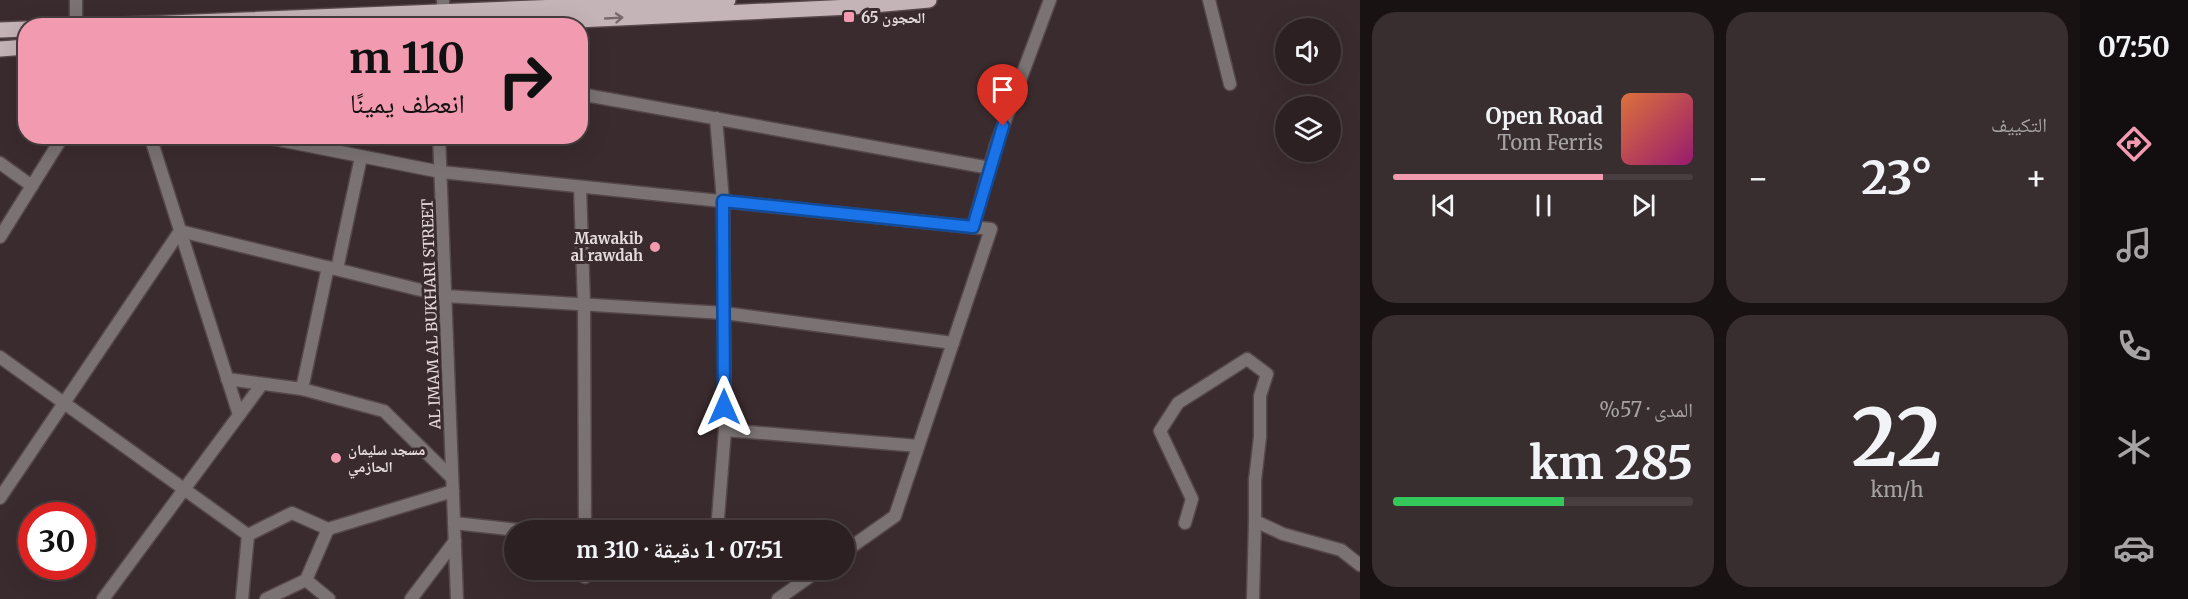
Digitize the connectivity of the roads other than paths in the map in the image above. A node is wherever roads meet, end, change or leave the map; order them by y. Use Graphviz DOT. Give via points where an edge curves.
graph roads {
  1 [pos="76,0"];
  2 [pos="728,0"];
  3 [pos="928,0"];
  4 [pos="1050,0"];
  5 [pos="1209,0"];
  6 [pos="516,4"];
  7 [pos="439,10"];
  8 [pos="76,18"];
  9 [pos="268,18"];
  10 [pos="18,29"];
  11 [pos="0,30"];
  12 [pos="18,48"];
  13 [pos="0,49"];
  14 [pos="1230,84"];
  15 [pos="588,95"];
  16 [pos="716,118"];
  17 [pos="58,144"];
  18 [pos="153,144"];
  19 [pos="300,144"];
  20 [pos="439,144"];
  21 [pos="361,156"];
  22 [pos="0,163"];
  23 [pos="990,168"];
  24 [pos="441,172"];
  25 [pos="32,186"];
  26 [pos="579,187"];
  27 [pos="723,201"];
  28 [pos="973,227"];
  29 [pos="180,231"];
  30 [pos="0,237"];
  31 [pos="333,268"];
  32 [pos="446,296"];
  33 [pos="584,304"];
  34 [pos="724,313"];
  35 [pos="953,343"];
  36 [pos="0,357"];
  37 [pos="227,379"];
  38 [pos="262,384"];
  39 [pos="302,389"];
  40 [pos="64,403"];
  41 [pos="239,416"];
  42 [pos="725,430"];
  43 [pos="918,446"];
  44 [pos="452,478"];
  45 [pos="184,489"];
  46 [pos="453,491"];
  47 [pos="0,498"];
  48 [pos="585,520"];
  49 [pos="718,520"];
  50 [pos="1255,521"];
  51 [pos="454,523"];
  52 [pos="1185,523"];
  53 [pos="504,528"];
  54 [pos="328,529"];
  55 [pos="248,535"];
  56 [pos="455,541"];
  57 [pos="855,544"];
  58 [pos="1360,565"];
  59 [pos="306,580"];
  60 [pos="805,580"];
  61 [pos="103,599"];
  62 [pos="242,599"];
  63 [pos="266,599"];
  64 [pos="329,599"];
  65 [pos="411,599"];
  66 [pos="457,599"];
  67 [pos="778,599"];
  68 [pos="1253,599"];
  1 -- 8 [label="street"];
  2 -- 6 [label="main road"];
  7 -- 3 [label="main road, one-way" via="851,8"];
  4 -- 23 [label="street"];
  5 -- 14 [label="street"];
  6 -- 7 [label="main road"];
  7 -- 9 [label="main road"];
  10 -- 11 [label="main road"];
  12 -- 13 [label="main road"];
  15 -- 16 [label="street"];
  16 -- 23 [label="street"];
  16 -- 27 [label="street"];
  17 -- 25 [label="street"];
  18 -- 29 [label="street"];
  19 -- 21 [label="street"];
  20 -- 24 [label="street, AL IMAM AL BUKHARI STREET"];
  21 -- 24 [label="street"];
  21 -- 31 [label="street"];
  22 -- 25 [label="street"];
  23 -- 28 [label="street"];
  24 -- 26 [label="street"];
  24 -- 32 [label="street, AL IMAM AL BUKHARI STREET"];
  25 -- 30 [label="street"];
  26 -- 27 [label="street"];
  26 -- 33 [label="street"];
  27 -- 28 [label="street"];
  27 -- 34 [label="street"];
  28 -- 35 [label="street" via="992,229"];
  29 -- 31 [label="street"];
  29 -- 37 [label="street"];
  29 -- 40 [label="street"];
  31 -- 32 [label="street"];
  31 -- 39 [label="street"];
  32 -- 33 [label="street"];
  32 -- 44 [label="street, AL IMAM AL BUKHARI STREET"];
  33 -- 34 [label="street"];
  33 -- 48 [label="street"];
  34 -- 35 [label="street"];
  34 -- 42 [label="street"];
  35 -- 43 [label="street"];
  36 -- 40 [label="street"];
  37 -- 38 [label="street"];
  37 -- 41 [label="street"];
  38 -- 39 [label="street"];
  38 -- 41 [label="street"];
  39 -- 44 [label="street" via="384,411"];
  40 -- 45 [label="street"];
  40 -- 47 [label="street"];
  41 -- 45 [label="street"];
  42 -- 43 [label="street"];
  42 -- 49 [label="street"];
  43 -- 57 [label="street" via="895,516"];
  44 -- 46 [label="street, AL IMAM AL BUKHARI STREET"];
  45 -- 55 [label="street"];
  45 -- 61 [label="street"];
  46 -- 51 [label="street, AL IMAM AL BUKHARI STREET"];
  46 -- 54 [label="street"];
  50 -- 52 [label="street" via="1260,396 1267,374 1247,359 1178,403 1160,431 1191,499"];
  50 -- 58 [label="street" via="1283,534 1341,550"];
  50 -- 68 [label="street"];
  51 -- 53 [label="street"];
  51 -- 56 [label="street, AL IMAM AL BUKHARI STREET"];
  54 -- 55 [label="street" via="292,513"];
  54 -- 59 [label="street"];
  55 -- 62 [label="street"];
  56 -- 65 [label="street"];
  56 -- 66 [label="street, AL IMAM AL BUKHARI STREET"];
  59 -- 63 [label="street"];
  59 -- 64 [label="street"];
  60 -- 67 [label="street"];
}
